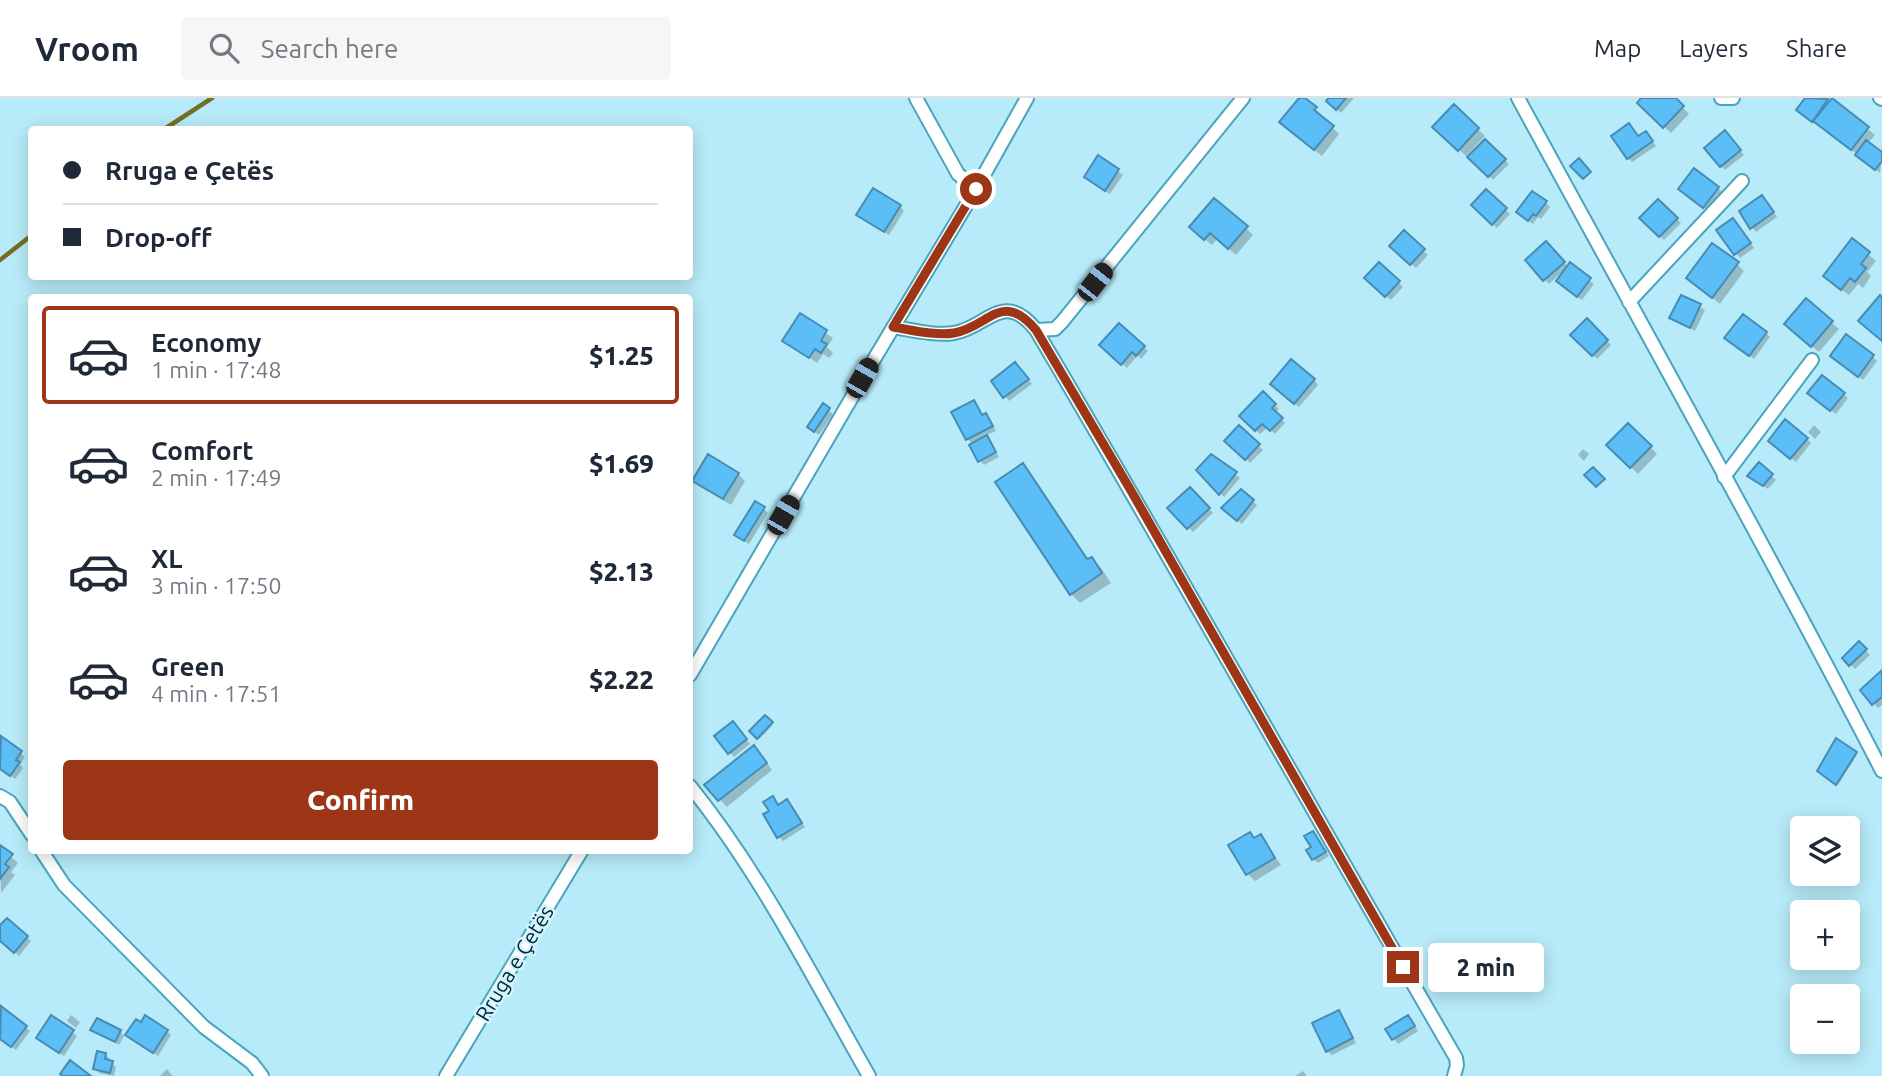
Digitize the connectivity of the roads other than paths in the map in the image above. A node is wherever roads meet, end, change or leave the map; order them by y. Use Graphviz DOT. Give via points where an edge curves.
graph roads {
  1 [pos="916,98"];
  2 [pos="1027,98"];
  3 [pos="1243,98"];
  4 [pos="1518,98"];
  5 [pos="1721,98"];
  6 [pos="1733,98"];
  7 [pos="1742,181"];
  8 [pos="976,189"];
  9 [pos="1629,302"];
  10 [pos="893,327"];
  11 [pos="1036,330"];
  12 [pos="1812,359"];
  13 [pos="1724,477"];
  14 [pos="693,670"];
  15 [pos="1882,771"];
  16 [pos="693,790"];
  17 [pos="0,796"];
  18 [pos="28,829"];
  19 [pos="44,854"];
  20 [pos="580,854"];
  21 [pos="262,1076"];
  22 [pos="446,1076"];
  23 [pos="869,1076"];
  24 [pos="1454,1076"];
  1 -- 8 [label="street" via="958,174"];
  2 -- 8 [label="street"];
  3 -- 11 [label="street" via="1062,322 1055,329"];
  4 -- 9 [label="street"];
  5 -- 6 [label="street"];
  7 -- 9 [label="street"];
  8 -- 10 [label="street"];
  9 -- 13 [label="street"];
  10 -- 11 [label="street" via="952,333 996,311 1008,311 1019,314"];
  10 -- 14 [label="street"];
  11 -- 24 [label="street" via="1456,1059"];
  12 -- 13 [label="street"];
  13 -- 15 [label="street"];
  16 -- 23 [label="street" via="779,916"];
  17 -- 18 [label="street" via="10,802"];
  19 -- 21 [label="street" via="64,886 204,1027"];
  20 -- 22 [label="street, Rruga e Çetës"];
}
